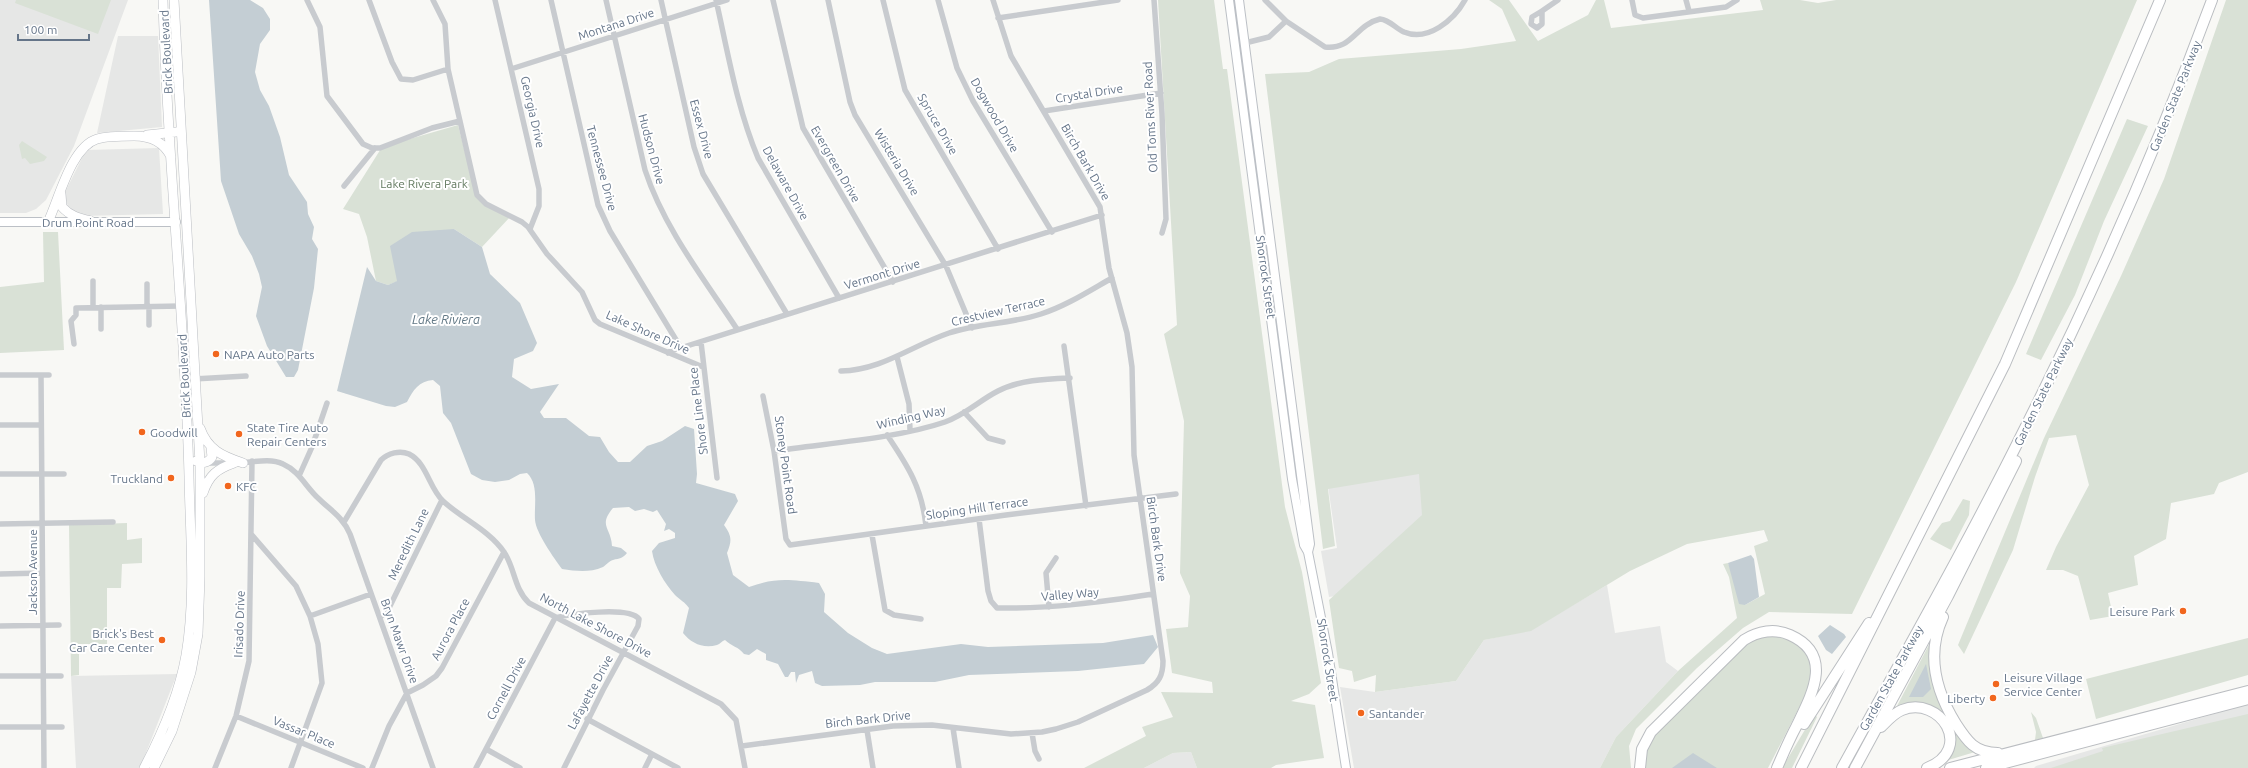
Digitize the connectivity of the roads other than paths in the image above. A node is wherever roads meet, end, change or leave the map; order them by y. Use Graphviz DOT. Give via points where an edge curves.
graph roads {
  1 [pos="163,0"];
  2 [pos="174,0"];
  3 [pos="307,0"];
  4 [pos="370,0"];
  5 [pos="433,0"];
  6 [pos="495,0"];
  7 [pos="551,0"];
  8 [pos="606,0"];
  9 [pos="661,0"];
  10 [pos="728,0"];
  11 [pos="773,0"];
  12 [pos="828,0"];
  13 [pos="883,0"];
  14 [pos="938,0"];
  15 [pos="993,0"];
  16 [pos="1118,0"];
  17 [pos="1154,0"];
  18 [pos="1231,0"];
  19 [pos="1239,0"];
  20 [pos="1265,0"];
  21 [pos="1465,0"];
  22 [pos="1558,0"];
  23 [pos="1632,0"];
  24 [pos="1686,0"];
  25 [pos="1737,0"];
  26 [pos="2160,0"];
  27 [pos="2212,0"];
  28 [pos="717,2"];
  29 [pos="1542,11"];
  30 [pos="1689,11"];
  31 [pos="998,18"];
  32 [pos="665,20"];
  33 [pos="1286,21"];
  34 [pos="614,36"];
  35 [pos="1245,43"];
  36 [pos="562,53"];
  37 [pos="448,69"];
  38 [pos="511,69"];
  39 [pos="1161,94"];
  40 [pos="1242,102"];
  41 [pos="1044,111"];
  42 [pos="460,121"];
  43 [pos="180,127"];
  44 [pos="171,133"];
  45 [pos="136,136"];
  46 [pos="375,148"];
  47 [pos="172,160"];
  48 [pos="344,186"];
  49 [pos="62,190"];
  50 [pos="1102,215"];
  51 [pos="0,222"];
  52 [pos="48,222"];
  53 [pos="91,222"];
  54 [pos="176,222"];
  55 [pos="530,229"];
  56 [pos="1052,232"];
  57 [pos="1162,233"];
  58 [pos="186,234"];
  59 [pos="998,249"];
  60 [pos="946,266"];
  61 [pos="1112,278"];
  62 [pos="93,281"];
  63 [pos="893,282"];
  64 [pos="147,284"];
  65 [pos="839,298"];
  66 [pos="180,306"];
  67 [pos="93,307"];
  68 [pos="101,307"];
  69 [pos="148,307"];
  70 [pos="787,314"];
  71 [pos="149,325"];
  72 [pos="972,328"];
  73 [pos="101,329"];
  74 [pos="737,329"];
  75 [pos="701,342"];
  76 [pos="74,344"];
  77 [pos="1064,346"];
  78 [pos="681,348"];
  79 [pos="668,353"];
  80 [pos="898,357"];
  81 [pos="703,367"];
  82 [pos="841,371"];
  83 [pos="0,374"];
  84 [pos="41,375"];
  85 [pos="49,375"];
  86 [pos="246,376"];
  87 [pos="1070,378"];
  88 [pos="194,379"];
  89 [pos="763,396"];
  90 [pos="327,403"];
  91 [pos="964,412"];
  92 [pos="198,422"];
  93 [pos="0,425"];
  94 [pos="41,425"];
  95 [pos="2025,429"];
  96 [pos="910,430"];
  97 [pos="888,435"];
  98 [pos="1003,442"];
  99 [pos="211,448"];
  100 [pos="774,451"];
  101 [pos="188,453"];
  102 [pos="243,462"];
  103 [pos="203,463"];
  104 [pos="0,474"];
  105 [pos="42,474"];
  106 [pos="64,474"];
  107 [pos="252,475"];
  108 [pos="299,476"];
  109 [pos="717,478"];
  110 [pos="1176,494"];
  111 [pos="1140,499"];
  112 [pos="442,500"];
  113 [pos="201,502"];
  114 [pos="1086,506"];
  115 [pos="978,519"];
  116 [pos="113,522"];
  117 [pos="344,522"];
  118 [pos="42,523"];
  119 [pos="0,524"];
  120 [pos="926,526"];
  121 [pos="251,534"];
  122 [pos="872,535"];
  123 [pos="786,539"];
  124 [pos="504,552"];
  125 [pos="1308,552"];
  126 [pos="1056,558"];
  127 [pos="42,573"];
  128 [pos="0,574"];
  129 [pos="371,594"];
  130 [pos="1153,594"];
  131 [pos="1948,596"];
  132 [pos="1886,600"];
  133 [pos="1049,607"];
  134 [pos="310,616"];
  135 [pos="380,617"];
  136 [pos="555,618"];
  137 [pos="921,619"];
  138 [pos="43,625"];
  139 [pos="59,625"];
  140 [pos="0,626"];
  141 [pos="623,653"];
  142 [pos="0,676"];
  143 [pos="43,676"];
  144 [pos="61,676"];
  145 [pos="2248,691"];
  146 [pos="407,693"];
  147 [pos="2248,699"];
  148 [pos="236,716"];
  149 [pos="588,719"];
  150 [pos="0,727"];
  151 [pos="44,727"];
  152 [pos="62,727"];
  153 [pos="953,728"];
  154 [pos="867,730"];
  155 [pos="1032,733"];
  156 [pos="1873,734"];
  157 [pos="301,743"];
  158 [pos="742,746"];
  159 [pos="486,749"];
  160 [pos="2012,752"];
  161 [pos="652,754"];
  162 [pos="2037,755"];
  163 [pos="1039,759"];
  164 [pos="44,768"];
  165 [pos="144,768"];
  166 [pos="154,768"];
  167 [pos="215,768"];
  168 [pos="291,768"];
  169 [pos="364,768"];
  170 [pos="372,768"];
  171 [pos="433,768"];
  172 [pos="476,768"];
  173 [pos="520,768"];
  174 [pos="564,768"];
  175 [pos="645,768"];
  176 [pos="678,768"];
  177 [pos="745,768"];
  178 [pos="873,768"];
  179 [pos="958,768"];
  180 [pos="1346,768"];
  181 [pos="1640,768"];
  182 [pos="1777,768"];
  183 [pos="1801,768"];
  184 [pos="1842,768"];
  185 [pos="1855,768"];
  186 [pos="1927,768"];
  187 [pos="1950,768"];
  188 [pos="1986,768"];
  189 [pos="2010,768"];
  1 -- 44 [label="main road, Brick Boulevard"];
  2 -- 43 [label="main road, Brick Boulevard"];
  3 -- 46 [label="street" via="320,27 326,96 363,144"];
  4 -- 37 [label="street" via="392,62 401,79 413,80"];
  5 -- 37 [label="street, Lake Shore Drive" via="445,24"];
  6 -- 38 [label="street, Georgia Drive"];
  7 -- 36 [label="street, Tennessee Drive"];
  8 -- 34 [label="street, Hudson Drive"];
  9 -- 32 [label="street, Essex Drive"];
  10 -- 28 [label="street, Montana Drive"];
  11 -- 63 [label="street, Evergreen Drive" via="803,128"];
  12 -- 60 [label="street, Wisteria Drive" via="855,115"];
  13 -- 59 [label="street, Spruce Drive" via="906,90"];
  14 -- 56 [label="street, Dogwood Drive" via="957,68 973,101"];
  15 -- 31 [label="street, Birch Bark Drive"];
  16 -- 31 [label="street"];
  17 -- 39 [label="street, Old Toms River Road"];
  18 -- 35 [label="main road" via="1240,38"];
  18 -- 40 [label="main road, Shorrock Street"];
  19 -- 35 [label="main road, Shorrock Street"];
  20 -- 33 [label="street"];
  21 -- 33 [label="street" via="1449,21 1435,30 1410,34 1380,19 1361,28 1348,43 1332,48 1325,47"];
  22 -- 29 [label="street"];
  23 -- 30 [label="street" via="1635,15 1638,17"];
  24 -- 30 [label="street"];
  25 -- 30 [label="street" via="1726,7"];
  26 -- 132 [label="highway" via="2005,364"];
  27 -- 95 [label="highway, Garden State Parkway" via="2178,91 2126,215"];
  28 -- 32 [label="street, Montana Drive"];
  28 -- 65 [label="street, Delaware Drive" via="729,59 758,158"];
  31 -- 41 [label="street, Birch Bark Drive" via="1011,56"];
  32 -- 34 [label="street, Montana Drive"];
  32 -- 70 [label="street, Essex Drive" via="694,147 703,174"];
  33 -- 35 [label="street" via="1269,37"];
  34 -- 36 [label="street, Montana Drive"];
  34 -- 74 [label="street, Hudson Drive" via="652,194 680,243"];
  35 -- 40 [label="main road" via="1241,55"];
  35 -- 125 [label="main road, Shorrock Street" via="1310,544"];
  36 -- 38 [label="street, Montana Drive"];
  36 -- 78 [label="street, Tennessee Drive" via="591,177 603,216"];
  37 -- 42 [label="street, Lake Shore Drive"];
  38 -- 55 [label="street, Georgia Drive" via="539,189 539,206"];
  39 -- 41 [label="street, Crystal Drive"];
  39 -- 57 [label="street, Old Toms River Road" via="1166,219"];
  40 -- 125 [label="main road, Shorrock Street" via="1292,479 1304,545"];
  41 -- 50 [label="street, Birch Bark Drive" via="1096,197"];
  42 -- 46 [label="street"];
  42 -- 55 [label="street, Lake Shore Drive" via="477,195 486,204 522,222"];
  43 -- 44 [label="main road"];
  43 -- 58 [label="main road, Brick Boulevard"];
  44 -- 45 [label="main road"];
  44 -- 47 [label="main road, Brick Boulevard"];
  45 -- 47 [label="main road" via="160,142"];
  45 -- 49 [label="main road" via="98,138 88,143 74,160"];
  46 -- 48 [label="street"];
  47 -- 54 [label="main road, Brick Boulevard"];
  49 -- 52 [label="main road"];
  49 -- 53 [label="main road" via="62,207 74,217"];
  50 -- 56 [label="street, Vermont Drive"];
  50 -- 61 [label="street, Birch Bark Drive"];
  51 -- 52 [label="main road, Drum Point Road"];
  52 -- 53 [label="main road, Drum Point Road"];
  53 -- 54 [label="main road, Drum Point Road"];
  54 -- 58 [label="main road"];
  54 -- 66 [label="main road, Brick Boulevard"];
  55 -- 79 [label="street, Lake Shore Drive" via="547,254 582,292 595,320"];
  56 -- 59 [label="street, Vermont Drive"];
  58 -- 88 [label="main road, Brick Boulevard"];
  59 -- 60 [label="street, Vermont Drive"];
  60 -- 63 [label="street, Vermont Drive"];
  60 -- 72 [label="street, Wisteria Drive"];
  61 -- 72 [label="street, Crestview Terrace" via="1040,314"];
  61 -- 111 [label="street, Birch Bark Drive" via="1132,367 1132,433"];
  62 -- 67 [label="street"];
  63 -- 65 [label="street, Vermont Drive"];
  64 -- 69 [label="street"];
  65 -- 70 [label="street, Vermont Drive"];
  66 -- 69 [label="street"];
  66 -- 101 [label="main road, Brick Boulevard"];
  67 -- 68 [label="street"];
  67 -- 76 [label="street" via="76,308 76,315 71,321"];
  68 -- 69 [label="street"];
  68 -- 73 [label="street"];
  69 -- 71 [label="street"];
  70 -- 74 [label="street, Vermont Drive"];
  72 -- 80 [label="street, Crestview Terrace" via="948,333"];
  74 -- 75 [label="street, Vermont Drive"];
  75 -- 78 [label="street, Vermont Drive"];
  75 -- 81 [label="street, Shore Line Place"];
  77 -- 87 [label="street"];
  78 -- 79 [label="street, Vermont Drive"];
  79 -- 81 [label="street, Lake Shore Drive"];
  80 -- 82 [label="street, Crestview Terrace" via="860,371"];
  80 -- 96 [label="street" via="909,404"];
  81 -- 109 [label="street, Shore Line Place"];
  83 -- 84 [label="street"];
  84 -- 85 [label="street"];
  84 -- 94 [label="street, Jackson Avenue"];
  86 -- 88 [label="street"];
  87 -- 91 [label="street, Winding Way" via="1010,386 998,390"];
  87 -- 114 [label="street"];
  88 -- 92 [label="main road, Brick Boulevard"];
  89 -- 100 [label="street, Stoney Point Road"];
  90 -- 108 [label="street"];
  91 -- 96 [label="street, Winding Way" via="946,422"];
  91 -- 98 [label="street" via="988,438"];
  92 -- 99 [label="main road"];
  92 -- 103 [label="main road, Brick Boulevard"];
  93 -- 94 [label="street"];
  94 -- 105 [label="street, Jackson Avenue"];
  95 -- 131 [label="highway" via="2019,455"];
  95 -- 184 [label="highway, Garden State Parkway"];
  96 -- 97 [label="street, Winding Way"];
  97 -- 100 [label="street, Winding Way"];
  97 -- 120 [label="street" via="910,469 921,494"];
  99 -- 102 [label="main road" via="226,458"];
  99 -- 103 [label="main road" via="212,457"];
  100 -- 123 [label="street, Stoney Point Road"];
  101 -- 103 [label="main road"];
  101 -- 165 [label="main road, Brick Boulevard" via="191,579 186,654 177,694 160,738"];
  102 -- 103 [label="street"];
  102 -- 107 [label="street"];
  102 -- 107 [label="street, Irisado Drive"];
  102 -- 108 [label="street" via="282,463"];
  102 -- 113 [label="main road" via="222,467 212,475"];
  103 -- 113 [label="main road, Brick Boulevard"];
  104 -- 105 [label="street"];
  105 -- 106 [label="street"];
  105 -- 118 [label="street, Jackson Avenue"];
  107 -- 121 [label="street, Irisado Drive"];
  108 -- 117 [label="street"];
  110 -- 111 [label="street, Sloping Hill Terrace"];
  111 -- 114 [label="street, Sloping Hill Terrace"];
  111 -- 130 [label="street, Birch Bark Drive"];
  112 -- 117 [label="street, North Lake Shore Drive" via="415,458 408,454 390,453 375,467"];
  112 -- 124 [label="street, North Lake Shore Drive" via="495,541"];
  112 -- 135 [label="street, Meredith Lane" via="387,612"];
  113 -- 166 [label="main road, Brick Boulevard" via="200,605 194,656 178,713"];
  114 -- 115 [label="street, Sloping Hill Terrace"];
  115 -- 120 [label="street, Sloping Hill Terrace"];
  115 -- 133 [label="street, Valley Way" via="991,601 997,608"];
  116 -- 118 [label="street"];
  117 -- 129 [label="street, Bryn Mawr Drive"];
  118 -- 119 [label="street"];
  118 -- 127 [label="street, Jackson Avenue"];
  120 -- 122 [label="street, Sloping Hill Terrace"];
  121 -- 134 [label="street" via="296,586"];
  121 -- 148 [label="street, Irisado Drive" via="249,661"];
  122 -- 123 [label="street, Sloping Hill Terrace" via="790,545"];
  122 -- 137 [label="street" via="885,610 894,615"];
  124 -- 136 [label="street, North Lake Shore Drive" via="523,597"];
  124 -- 146 [label="street, Aurora Place" via="442,668 436,676"];
  125 -- 180 [label="main road, Shorrock Street" via="1329,656"];
  126 -- 133 [label="street" via="1046,573"];
  127 -- 128 [label="street"];
  127 -- 138 [label="street, Jackson Avenue"];
  129 -- 134 [label="street"];
  129 -- 135 [label="street, Bryn Mawr Drive"];
  130 -- 133 [label="street, Valley Way" via="1083,605"];
  130 -- 155 [label="street, Birch Bark Drive" via="1163,661 1161,677 1154,686 1078,722"];
  131 -- 156 [label="highway"];
  131 -- 160 [label="highway" via="1948,606 1936,636 1934,654 1935,675 1941,697 1970,744 1987,752"];
  132 -- 182 [label="highway" via="1857,639"];
  132 -- 183 [label="highway"];
  134 -- 157 [label="street" via="318,644 322,683"];
  135 -- 146 [label="street, Bryn Mawr Drive"];
  136 -- 141 [label="street, North Lake Shore Drive"];
  136 -- 141 [label="street, Lafayette Drive" via="620,612 638,616 639,621"];
  136 -- 159 [label="street, Cornell Drive"];
  138 -- 139 [label="street"];
  138 -- 140 [label="street"];
  138 -- 143 [label="street, Jackson Avenue"];
  141 -- 149 [label="street, Lafayette Drive"];
  141 -- 158 [label="street, North Lake Shore Drive" via="721,704 736,720"];
  142 -- 143 [label="street"];
  143 -- 144 [label="street"];
  143 -- 151 [label="street, Jackson Avenue"];
  145 -- 160 [label="highway"];
  146 -- 170 [label="street" via="389,726"];
  146 -- 171 [label="street, Bryn Mawr Drive"];
  147 -- 162 [label="highway"];
  148 -- 157 [label="street, Vassar Place"];
  148 -- 167 [label="street, Irisado Drive"];
  149 -- 161 [label="street"];
  149 -- 174 [label="street, Lafayette Drive"];
  150 -- 151 [label="street"];
  151 -- 152 [label="street"];
  151 -- 164 [label="street, Jackson Avenue"];
  153 -- 154 [label="street, Birch Bark Drive" via="916,725"];
  153 -- 155 [label="street, Birch Bark Drive" via="1011,734"];
  153 -- 179 [label="street"];
  154 -- 158 [label="street, Birch Bark Drive"];
  154 -- 178 [label="street"];
  155 -- 163 [label="street"];
  156 -- 185 [label="highway"];
  156 -- 186 [label="highway" via="1903,710 1921,708 1936,714 1947,726 1950,746 1940,763"];
  157 -- 168 [label="street"];
  157 -- 169 [label="street, Vassar Place"];
  158 -- 177 [label="street, North Lake Shore Drive"];
  159 -- 172 [label="street, Cornell Drive"];
  159 -- 173 [label="street"];
  160 -- 187 [label="highway"];
  161 -- 175 [label="street"];
  161 -- 176 [label="street"];
  162 -- 188 [label="highway"];
  162 -- 189 [label="highway"];
  181 -- 182 [label="highway" via="1644,744 1655,726 1744,640 1757,633 1770,631 1788,634 1800,641 1814,658 1817,674 1812,695"];
}
